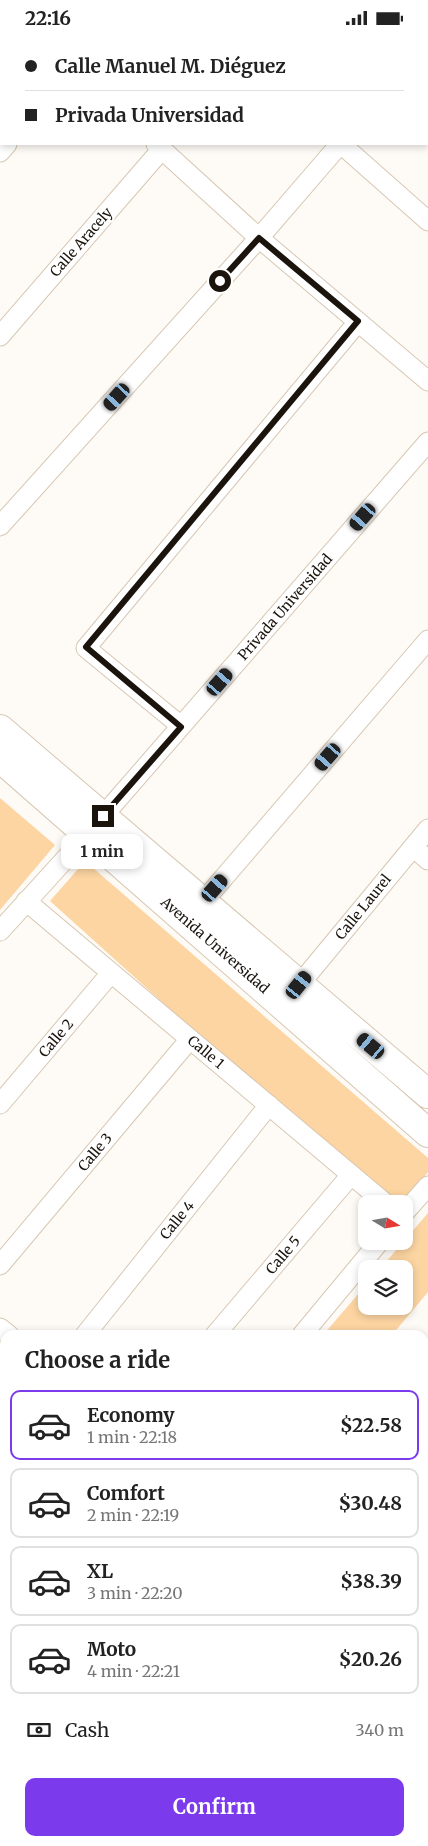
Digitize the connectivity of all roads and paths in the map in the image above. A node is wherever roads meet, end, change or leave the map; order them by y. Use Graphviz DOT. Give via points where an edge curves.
graph roads {
  1 [pos="159,146"];
  2 [pos="334,146"];
  3 [pos="428,221"];
  4 [pos="259,238"];
  5 [pos="358,321"];
  6 [pos="0,336"];
  7 [pos="428,381"];
  8 [pos="428,442"];
  9 [pos="0,526"];
  10 [pos="428,640"];
  11 [pos="181,727"];
  12 [pos="0,729"];
  13 [pos="0,758"];
  14 [pos="38,776"];
  15 [pos="96,825"];
  16 [pos="428,829"];
  17 [pos="413,847"];
  18 [pos="428,860"];
  19 [pos="26,901"];
  20 [pos="194,911"];
  21 [pos="0,931"];
  22 [pos="111,973"];
  23 [pos="299,985"];
  24 [pos="190,1039"];
  25 [pos="428,1094"];
  26 [pos="0,1104"];
  27 [pos="269,1105"];
  28 [pos="428,1133"];
  29 [pos="351,1175"];
  30 [pos="428,1186"];
  31 [pos="375,1195"];
  32 [pos="413,1203"];
  33 [pos="373,1250"];
  34 [pos="0,1265"];
  35 [pos="89,1330"];
  36 [pos="219,1330"];
  37 [pos="306,1330"];
  1 -- 4 [label="street"];
  1 -- 6 [label="street, Calle Aracely"];
  2 -- 3 [label="street"];
  2 -- 4 [label="street"];
  4 -- 5 [label="street"];
  4 -- 9 [label="street"];
  5 -- 7 [label="street"];
  5 -- 11 [label="street" via="86,647"];
  8 -- 11 [label="street, Privada Universidad"];
  10 -- 20 [label="street"];
  11 -- 15 [label="street, Privada Universidad"];
  12 -- 14 [label="main road, Avenida Universidad"];
  13 -- 14 [label="main road, Avenida Universidad"];
  14 -- 15 [label="main road, Avenida Universidad"];
  15 -- 19 [label="street, Privada Universidad"];
  15 -- 20 [label="main road, Avenida Universidad"];
  16 -- 17 [label="street, Calle Laurel"];
  17 -- 18 [label="street"];
  17 -- 23 [label="street, Calle Laurel"];
  19 -- 21 [label="street, Privada Universidad"];
  19 -- 22 [label="street, Calle 1"];
  20 -- 23 [label="main road, Avenida Universidad"];
  20 -- 28 [label="main road, Avenida Universidad"];
  22 -- 24 [label="street, Calle 1"];
  22 -- 26 [label="street, Calle 2"];
  23 -- 25 [label="main road, Avenida Universidad"];
  24 -- 27 [label="street, Calle 1"];
  24 -- 34 [label="street, Calle 3"];
  27 -- 29 [label="street, Calle 1"];
  27 -- 35 [label="street, Calle 4"];
  29 -- 31 [label="street, Calle 1"];
  29 -- 36 [label="street, Calle 5"];
  30 -- 32 [label="street"];
  33 -- 37 [label="street"];
}
